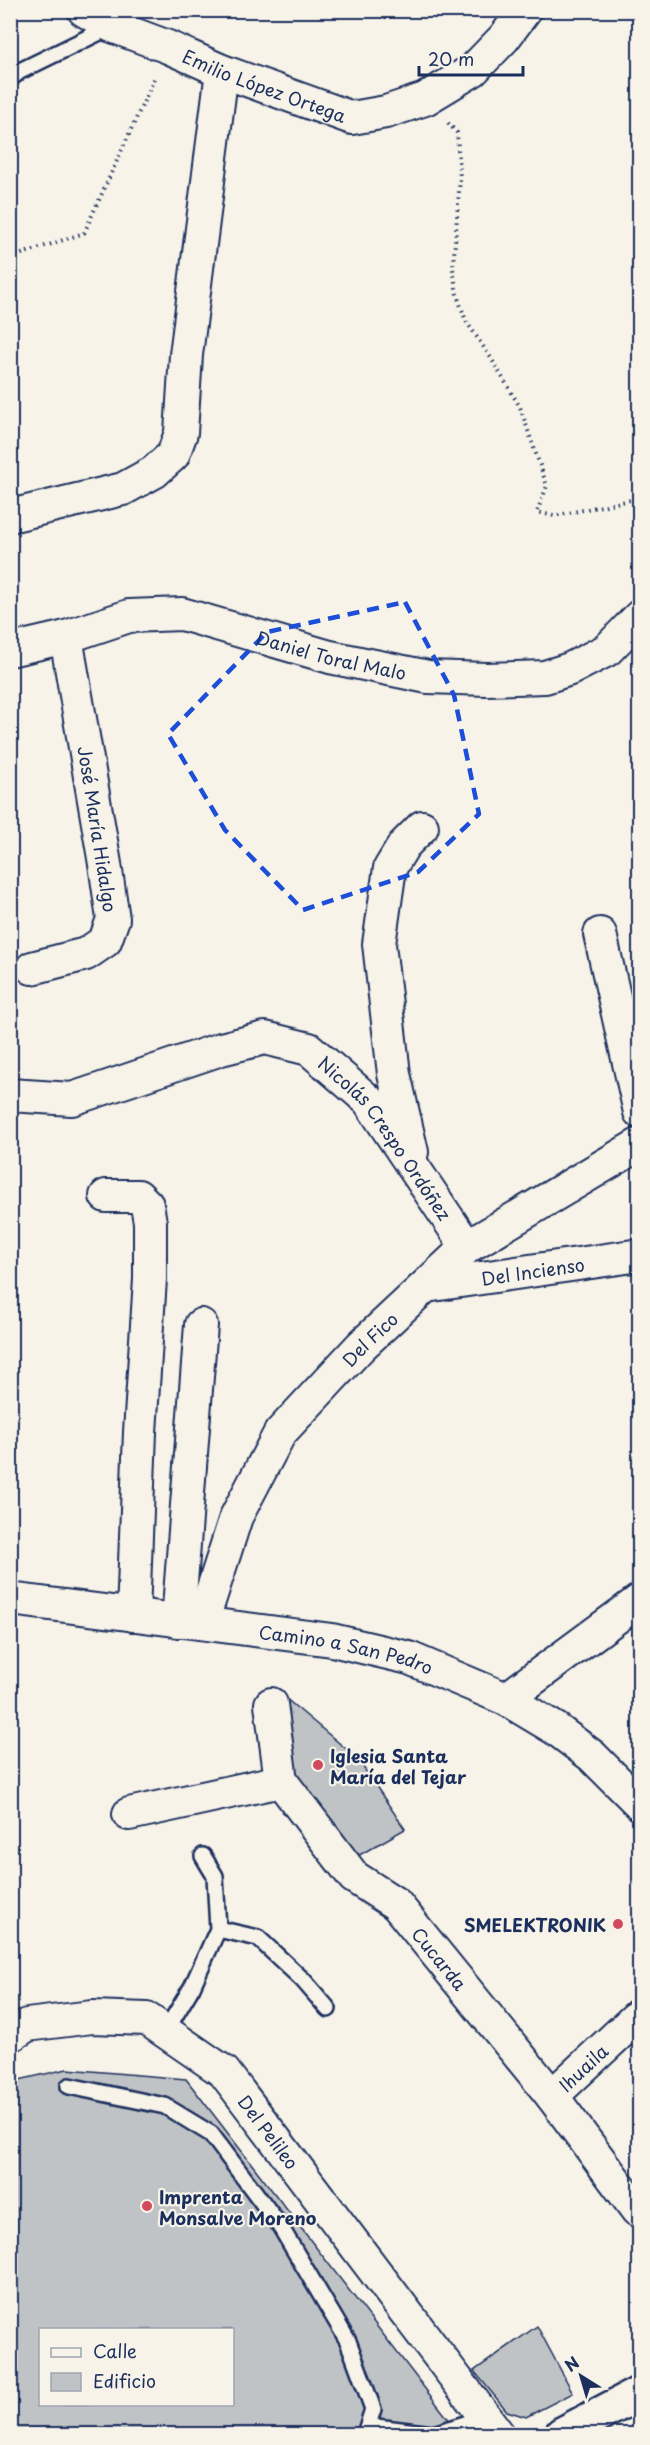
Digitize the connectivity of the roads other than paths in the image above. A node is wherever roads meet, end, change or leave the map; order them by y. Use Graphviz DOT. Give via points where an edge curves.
graph roads {
  1 [pos="84,10"];
  2 [pos="525,10"];
  3 [pos="112,26"];
  4 [pos="222,71"];
  5 [pos="10,79"];
  6 [pos="10,516"];
  7 [pos="639,616"];
  8 [pos="66,638"];
  9 [pos="10,650"];
  10 [pos="422,828"];
  11 [pos="600,934"];
  12 [pos="32,968"];
  13 [pos="10,1095"];
  14 [pos="639,1112"];
  15 [pos="639,1144"];
  16 [pos="416,1171"];
  17 [pos="106,1196"];
  18 [pos="467,1247"];
  19 [pos="639,1256"];
  20 [pos="426,1286"];
  21 [pos="201,1325"];
  22 [pos="10,1599"];
  23 [pos="639,1600"];
  24 [pos="133,1615"];
  25 [pos="190,1622"];
  26 [pos="506,1699"];
  27 [pos="271,1704"];
  28 [pos="281,1781"];
  29 [pos="639,1804"];
  30 [pos="129,1814"];
  31 [pos="203,1856"];
  32 [pos="218,1929"];
  33 [pos="328,2009"];
  34 [pos="639,2014"];
  35 [pos="165,2032"];
  36 [pos="10,2036"];
  37 [pos="69,2086"];
  38 [pos="552,2096"];
  39 [pos="637,2210"];
  40 [pos="639,2393"];
  41 [pos="491,2426"];
  42 [pos="600,2426"];
  43 [pos="367,2430"];
  44 [pos="433,2434"];
  45 [pos="562,2434"];
  1 -- 3 [label="street, Emilio López Ortega"];
  2 -- 4 [label="street, Emilio López Ortega" via="473,70 425,99 386,112 352,118"];
  3 -- 4 [label="street, Emilio López Ortega"];
  3 -- 5 [label="lane"];
  4 -- 6 [label="street" via="186,355 181,433 173,455 154,472 123,489"];
  7 -- 8 [label="street, Daniel Toral Malo" via="608,650 545,677 429,677 330,657 182,614 129,616"];
  8 -- 9 [label="street, Daniel Toral Malo"];
  8 -- 12 [label="street, José María Hidalgo" via="113,919 105,941 86,954"];
  10 -- 16 [label="street" via="404,845 390,868 379,944 394,1074"];
  11 -- 14 [label="street"];
  13 -- 16 [label="street, Nicolás Crespo Ordóñez" via="72,1099 265,1038 309,1049 369,1101"];
  15 -- 18 [label="street, Del Fico"];
  16 -- 18 [label="street, Nicolás Crespo Ordóñez"];
  17 -- 24 [label="street" via="138,1196 147,1205 150,1222"];
  18 -- 20 [label="street, Del Fico"];
  19 -- 20 [label="street, Del Incienso"];
  20 -- 25 [label="street, Del Fico" via="361,1346 280,1433 236,1517"];
  21 -- 25 [label="street"];
  22 -- 24 [label="street, Camino a San Pedro"];
  23 -- 26 [label="street"];
  24 -- 25 [label="street, Camino a San Pedro"];
  25 -- 26 [label="street, Camino a San Pedro" via="332,1640 377,1650 434,1668"];
  26 -- 29 [label="street, Camino a San Pedro" via="573,1742"];
  27 -- 28 [label="street, Cucarda"];
  28 -- 30 [label="street"];
  28 -- 38 [label="street, Cucarda" via="354,1877 396,1904"];
  31 -- 32 [label="lane" via="215,1876"];
  32 -- 33 [label="lane" via="258,1938"];
  32 -- 35 [label="lane" via="192,1987"];
  34 -- 38 [label="street, Ihuaila"];
  35 -- 36 [label="street, Del Pelileo" via="147,2019 92,2017 27,2025"];
  35 -- 41 [label="street, Del Pelileo" via="224,2072"];
  37 -- 43 [label="lane" via="165,2106 211,2134 280,2226 348,2341 373,2409"];
  38 -- 39 [label="street, Cucarda"];
  40 -- 42 [label="street"];
  41 -- 44 [label="lane"];
  42 -- 45 [label="street"];
  43 -- 44 [label="lane"];
}
